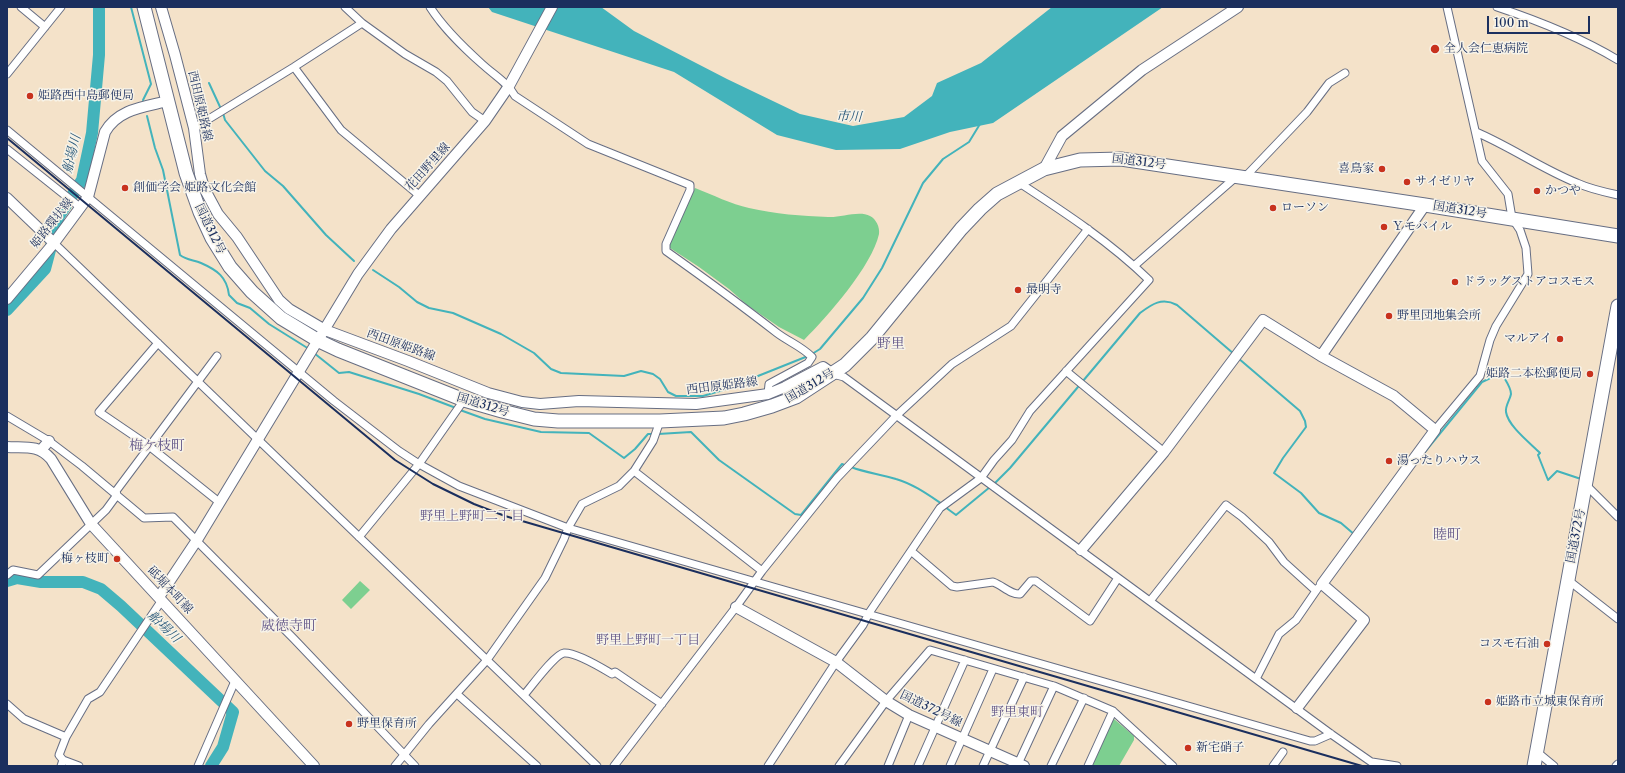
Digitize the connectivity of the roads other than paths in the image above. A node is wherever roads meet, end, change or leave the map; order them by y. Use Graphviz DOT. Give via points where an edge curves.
graph roads {
  1 [pos="21,7"];
  2 [pos="61,7"];
  3 [pos="144,7"];
  4 [pos="161,7"];
  5 [pos="345,7"];
  6 [pos="430,7"];
  7 [pos="552,7"];
  8 [pos="1238,7"];
  9 [pos="1447,7"];
  10 [pos="1497,7"];
  11 [pos="362,23"];
  12 [pos="45,27"];
  13 [pos="1618,60"];
  14 [pos="294,67"];
  15 [pos="1345,73"];
  16 [pos="7,74"];
  17 [pos="511,83"];
  18 [pos="168,101"];
  19 [pos="485,121"];
  20 [pos="194,128"];
  21 [pos="7,130"];
  22 [pos="1476,132"];
  23 [pos="7,149"];
  24 [pos="1044,169"];
  25 [pos="1241,176"];
  26 [pos="1018,182"];
  27 [pos="1618,195"];
  28 [pos="420,196"];
  29 [pos="88,197"];
  30 [pos="7,198"];
  31 [pos="78,205"];
  32 [pos="1425,205"];
  33 [pos="1512,218"];
  34 [pos="1088,228"];
  35 [pos="1618,236"];
  36 [pos="54,244"];
  37 [pos="1134,266"];
  38 [pos="7,299"];
  39 [pos="1618,306"];
  40 [pos="322,336"];
  41 [pos="158,343"];
  42 [pos="217,356"];
  43 [pos="1321,356"];
  44 [pos="299,371"];
  45 [pos="1066,371"];
  46 [pos="833,374"];
  47 [pos="197,381"];
  48 [pos="768,394"];
  49 [pos="464,400"];
  50 [pos="7,416"];
  51 [pos="896,416"];
  52 [pos="660,421"];
  53 [pos="1435,430"];
  54 [pos="257,439"];
  55 [pos="49,441"];
  56 [pos="149,446"];
  57 [pos="7,447"];
  58 [pos="41,450"];
  59 [pos="1164,452"];
  60 [pos="419,464"];
  61 [pos="634,471"];
  62 [pos="981,478"];
  63 [pos="1586,485"];
  64 [pos="117,495"];
  65 [pos="219,502"];
  66 [pos="1618,518"];
  67 [pos="91,524"];
  68 [pos="568,528"];
  69 [pos="359,538"];
  70 [pos="197,540"];
  71 [pos="1081,550"];
  72 [pos="911,551"];
  73 [pos="762,571"];
  74 [pos="7,575"];
  75 [pos="1118,578"];
  76 [pos="1568,580"];
  77 [pos="754,581"];
  78 [pos="1319,588"];
  79 [pos="160,599"];
  80 [pos="1150,601"];
  81 [pos="736,607"];
  82 [pos="869,613"];
  83 [pos="1618,619"];
  84 [pos="487,660"];
  85 [pos="965,660"];
  86 [pos="836,662"];
  87 [pos="993,669"];
  88 [pos="1024,677"];
  89 [pos="1256,679"];
  90 [pos="235,681"];
  91 [pos="1054,686"];
  92 [pos="457,694"];
  93 [pos="524,695"];
  94 [pos="1084,698"];
  95 [pos="886,701"];
  96 [pos="7,704"];
  97 [pos="662,704"];
  98 [pos="1297,708"];
  99 [pos="1113,711"];
  100 [pos="909,715"];
  101 [pos="935,727"];
  102 [pos="1331,734"];
  103 [pos="66,737"];
  104 [pos="962,738"];
  105 [pos="990,752"];
  106 [pos="1283,752"];
  107 [pos="1537,752"];
  108 [pos="405,756"];
  109 [pos="1164,758"];
  110 [pos="62,763"];
  111 [pos="772,764"];
  112 [pos="1375,764"];
  113 [pos="1019,765"];
  114 [pos="79,766"];
  115 [pos="198,766"];
  116 [pos="314,766"];
  117 [pos="395,766"];
  118 [pos="415,766"];
  119 [pos="537,766"];
  120 [pos="597,766"];
  121 [pos="614,766"];
  122 [pos="839,766"];
  123 [pos="888,766"];
  124 [pos="918,766"];
  125 [pos="950,766"];
  126 [pos="983,766"];
  127 [pos="1051,766"];
  128 [pos="1088,766"];
  129 [pos="1159,766"];
  130 [pos="1173,766"];
  131 [pos="1273,766"];
  132 [pos="1397,766"];
  133 [pos="1534,766"];
  134 [pos="1554,766"];
  1 -- 12 [label="street"];
  2 -- 12 [label="street"];
  3 -- 18 [label="highway, 国道312号"];
  4 -- 20 [label="main road, 西田原姫路線"];
  5 -- 11 [label="street"];
  6 -- 17 [label="street" via="453,36 482,64"];
  7 -- 17 [label="main road, 花田野里線"];
  8 -- 24 [label="main road" via="1142,70 1062,136"];
  9 -- 22 [label="street"];
  10 -- 13 [label="street" via="1570,35"];
  11 -- 14 [label="street"];
  11 -- 19 [label="street" via="405,54 436,72 447,81 472,112"];
  12 -- 16 [label="street"];
  14 -- 20 [label="street"];
  14 -- 28 [label="street" via="341,130"];
  15 -- 25 [label="street" via="1329,83 1307,112"];
  17 -- 19 [label="main road, 花田野里線"];
  17 -- 48 [label="street" via="515,96 588,144 690,185 666,244 666,251 782,336 804,348 812,357 808,363 769,384"];
  18 -- 29 [label="main road, 姫路環状線" via="126,113 110,122 104,132"];
  18 -- 40 [label="highway, 国道312号" via="186,173 200,212 230,267 252,292 281,318"];
  19 -- 28 [label="main road, 花田野里線"];
  20 -- 40 [label="main road, 西田原姫路線" via="200,174 204,188 218,214 237,237 279,300"];
  21 -- 29 [label="street"];
  22 -- 27 [label="street" via="1577,184"];
  22 -- 33 [label="street" via="1482,161 1508,194"];
  23 -- 31 [label="street"];
  24 -- 25 [label="highway, 国道312号" via="1080,160 1121,159"];
  24 -- 26 [label="highway, 国道312号"];
  25 -- 32 [label="highway, 国道312号"];
  25 -- 37 [label="street"];
  26 -- 34 [label="street"];
  26 -- 46 [label="highway, 国道312号" via="997,194 980,209 872,338 845,366"];
  28 -- 40 [label="main road, 花田野里線" via="391,229 358,274"];
  29 -- 31 [label="main road, 姫路環状線"];
  29 -- 44 [label="street"];
  30 -- 36 [label="main road"];
  31 -- 36 [label="main road, 姫路環状線"];
  32 -- 33 [label="highway, 国道312号"];
  32 -- 43 [label="main road"];
  33 -- 35 [label="highway, 国道312号"];
  33 -- 53 [label="street" via="1520,230 1526,248 1528,274 1496,326 1480,376"];
  34 -- 37 [label="street"];
  34 -- 51 [label="street" via="1011,326 960,358"];
  36 -- 38 [label="main road, 姫路環状線"];
  36 -- 41 [label="street"];
  37 -- 45 [label="street" via="1149,280"];
  39 -- 63 [label="highway, 国道372号"];
  40 -- 44 [label="main road, 花田野里線"];
  40 -- 48 [label="main road, 西田原姫路線" via="408,361 488,393 522,402 696,404"];
  40 -- 49 [label="highway, 国道312号" via="338,350"];
  41 -- 47 [label="street"];
  41 -- 56 [label="street" via="100,412"];
  42 -- 47 [label="street"];
  43 -- 53 [label="main road" via="1394,396"];
  43 -- 59 [label="main road" via="1262,320"];
  44 -- 54 [label="main road, 花田野里線"];
  44 -- 60 [label="street" via="334,401"];
  45 -- 59 [label="street"];
  45 -- 62 [label="street" via="1030,411 1012,440"];
  46 -- 48 [label="main road, 西田原姫路線" via="823,367"];
  46 -- 51 [label="street" via="844,377"];
  46 -- 52 [label="highway, 国道312号" via="796,396 744,414 724,418"];
  47 -- 54 [label="street"];
  47 -- 56 [label="street"];
  49 -- 52 [label="highway, 国道312号" via="502,411 558,421"];
  49 -- 60 [label="street"];
  50 -- 55 [label="street"];
  51 -- 62 [label="street"];
  51 -- 73 [label="street" via="837,478"];
  52 -- 61 [label="street" via="653,441"];
  53 -- 78 [label="main road"];
  54 -- 65 [label="main road, 花田野里線"];
  54 -- 69 [label="street"];
  55 -- 58 [label="main road"];
  55 -- 64 [label="street"];
  56 -- 64 [label="street" via="116,491"];
  56 -- 65 [label="street"];
  57 -- 58 [label="main road"];
  58 -- 67 [label="main road, 砥堀本町線" via="51,459"];
  59 -- 71 [label="main road"];
  60 -- 68 [label="street" via="459,486"];
  60 -- 69 [label="street"];
  61 -- 68 [label="street" via="619,486 582,504"];
  61 -- 73 [label="street"];
  62 -- 71 [label="street"];
  62 -- 72 [label="street" via="940,508"];
  63 -- 66 [label="street"];
  63 -- 76 [label="highway, 国道372号"];
  64 -- 67 [label="street"];
  64 -- 70 [label="street" via="144,518 173,517"];
  65 -- 70 [label="main road, 花田野里線"];
  67 -- 74 [label="street" via="38,576 13,570"];
  67 -- 79 [label="main road, 砥堀本町線"];
  68 -- 77 [label="street"];
  68 -- 84 [label="street" via="545,578"];
  69 -- 84 [label="street"];
  70 -- 79 [label="main road, 花田野里線"];
  70 -- 108 [label="street"];
  71 -- 75 [label="street"];
  72 -- 75 [label="street" via="952,586 993,582 1020,594 1031,581 1036,581 1090,620"];
  72 -- 82 [label="street"];
  73 -- 77 [label="street"];
  75 -- 80 [label="street"];
  76 -- 83 [label="street"];
  76 -- 107 [label="highway, 国道372号"];
  77 -- 81 [label="street"];
  77 -- 82 [label="street"];
  78 -- 80 [label="street" via="1284,562 1269,542 1226,505"];
  78 -- 89 [label="street" via="1296,620 1279,634"];
  78 -- 98 [label="main road" via="1364,620"];
  79 -- 90 [label="main road, 砥堀本町線"];
  79 -- 103 [label="street" via="100,692 88,699"];
  80 -- 89 [label="street"];
  81 -- 86 [label="main road, 国道372号線"];
  81 -- 97 [label="street"];
  82 -- 86 [label="street"];
  82 -- 102 [label="street" via="1310,741 1315,742"];
  84 -- 92 [label="street"];
  84 -- 93 [label="street"];
  85 -- 87 [label="street"];
  85 -- 95 [label="street" via="930,650"];
  85 -- 101 [label="street"];
  86 -- 95 [label="main road, 国道372号線"];
  86 -- 111 [label="street"];
  87 -- 88 [label="street"];
  87 -- 104 [label="street"];
  88 -- 91 [label="street"];
  88 -- 105 [label="street"];
  89 -- 98 [label="street"];
  90 -- 115 [label="street"];
  90 -- 116 [label="main road, 砥堀本町線"];
  91 -- 94 [label="street"];
  91 -- 113 [label="street"];
  92 -- 108 [label="street" via="429,724"];
  92 -- 119 [label="street"];
  93 -- 97 [label="street" via="549,665 564,653 576,655 612,674 615,672"];
  93 -- 120 [label="street"];
  94 -- 99 [label="street"];
  94 -- 127 [label="street"];
  95 -- 100 [label="main road, 国道372号線"];
  95 -- 122 [label="street"];
  96 -- 103 [label="street" via="24,719"];
  97 -- 121 [label="street"];
  98 -- 102 [label="street"];
  99 -- 109 [label="street"];
  99 -- 128 [label="street"];
  100 -- 101 [label="main road, 国道372号線"];
  100 -- 123 [label="street"];
  101 -- 104 [label="main road, 国道372号線"];
  101 -- 124 [label="street"];
  102 -- 112 [label="street"];
  103 -- 110 [label="street" via="59,756"];
  104 -- 105 [label="main road, 国道372号線"];
  104 -- 125 [label="street"];
  105 -- 113 [label="main road, 国道372号線"];
  105 -- 126 [label="street"];
  106 -- 131 [label="street"];
  107 -- 133 [label="highway, 国道372号"];
  107 -- 134 [label="street"];
  108 -- 117 [label="street"];
  108 -- 118 [label="street"];
  109 -- 129 [label="street"];
  109 -- 130 [label="street"];
  110 -- 114 [label="street"];
  112 -- 132 [label="street"];
}
